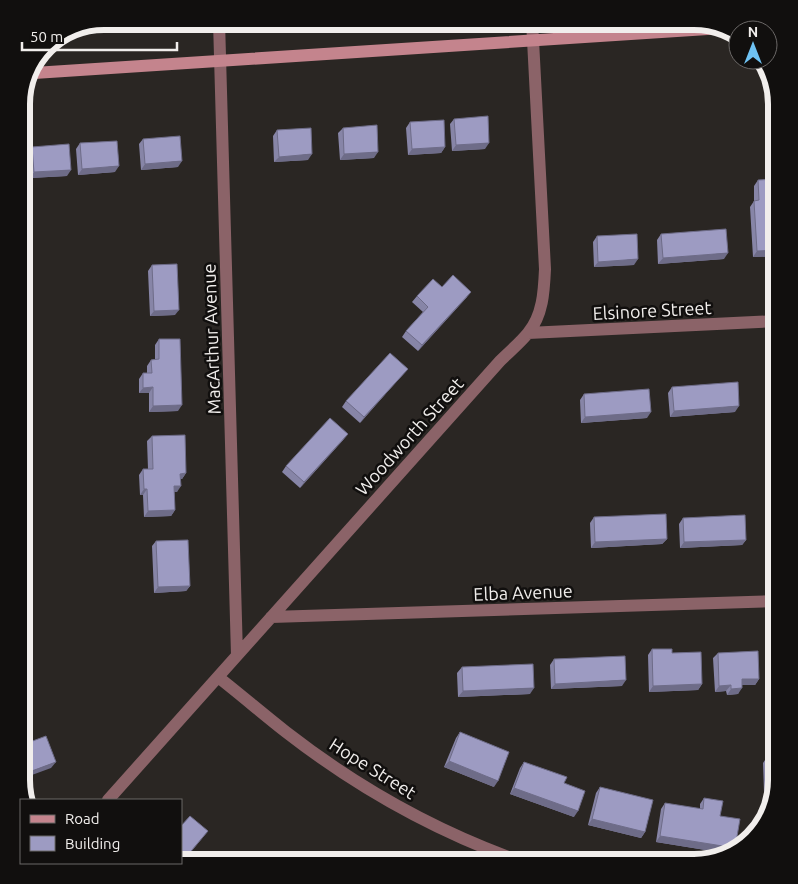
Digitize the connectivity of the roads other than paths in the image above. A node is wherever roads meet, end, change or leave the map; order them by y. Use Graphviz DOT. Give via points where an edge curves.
graph roads {
  1 [pos="219,30"];
  2 [pos="533,30"];
  3 [pos="692,30"];
  4 [pos="534,40"];
  5 [pos="221,60"];
  6 [pos="37,73"];
  7 [pos="768,321"];
  8 [pos="528,333"];
  9 [pos="768,601"];
  10 [pos="271,617"];
  11 [pos="237,655"];
  12 [pos="218,677"];
  13 [pos="109,799"];
  14 [pos="501,854"];
  1 -- 5 [label="street, MacArthur Avenue"];
  2 -- 4 [label="street, Woodworth Street"];
  3 -- 4 [label="main road"];
  4 -- 5 [label="main road"];
  4 -- 8 [label="street, Woodworth Street" via="545,269 538,317"];
  5 -- 6 [label="main road"];
  5 -- 11 [label="street, MacArthur Avenue"];
  7 -- 8 [label="street, Elsinore Street"];
  8 -- 10 [label="street, Woodworth Street"];
  9 -- 10 [label="street, Elba Avenue"];
  10 -- 11 [label="street, Woodworth Street"];
  11 -- 12 [label="street, Woodworth Street"];
  12 -- 13 [label="street, Woodworth Street"];
  12 -- 14 [label="street, Hope Street" via="286,732 371,790 433,824"];
}
